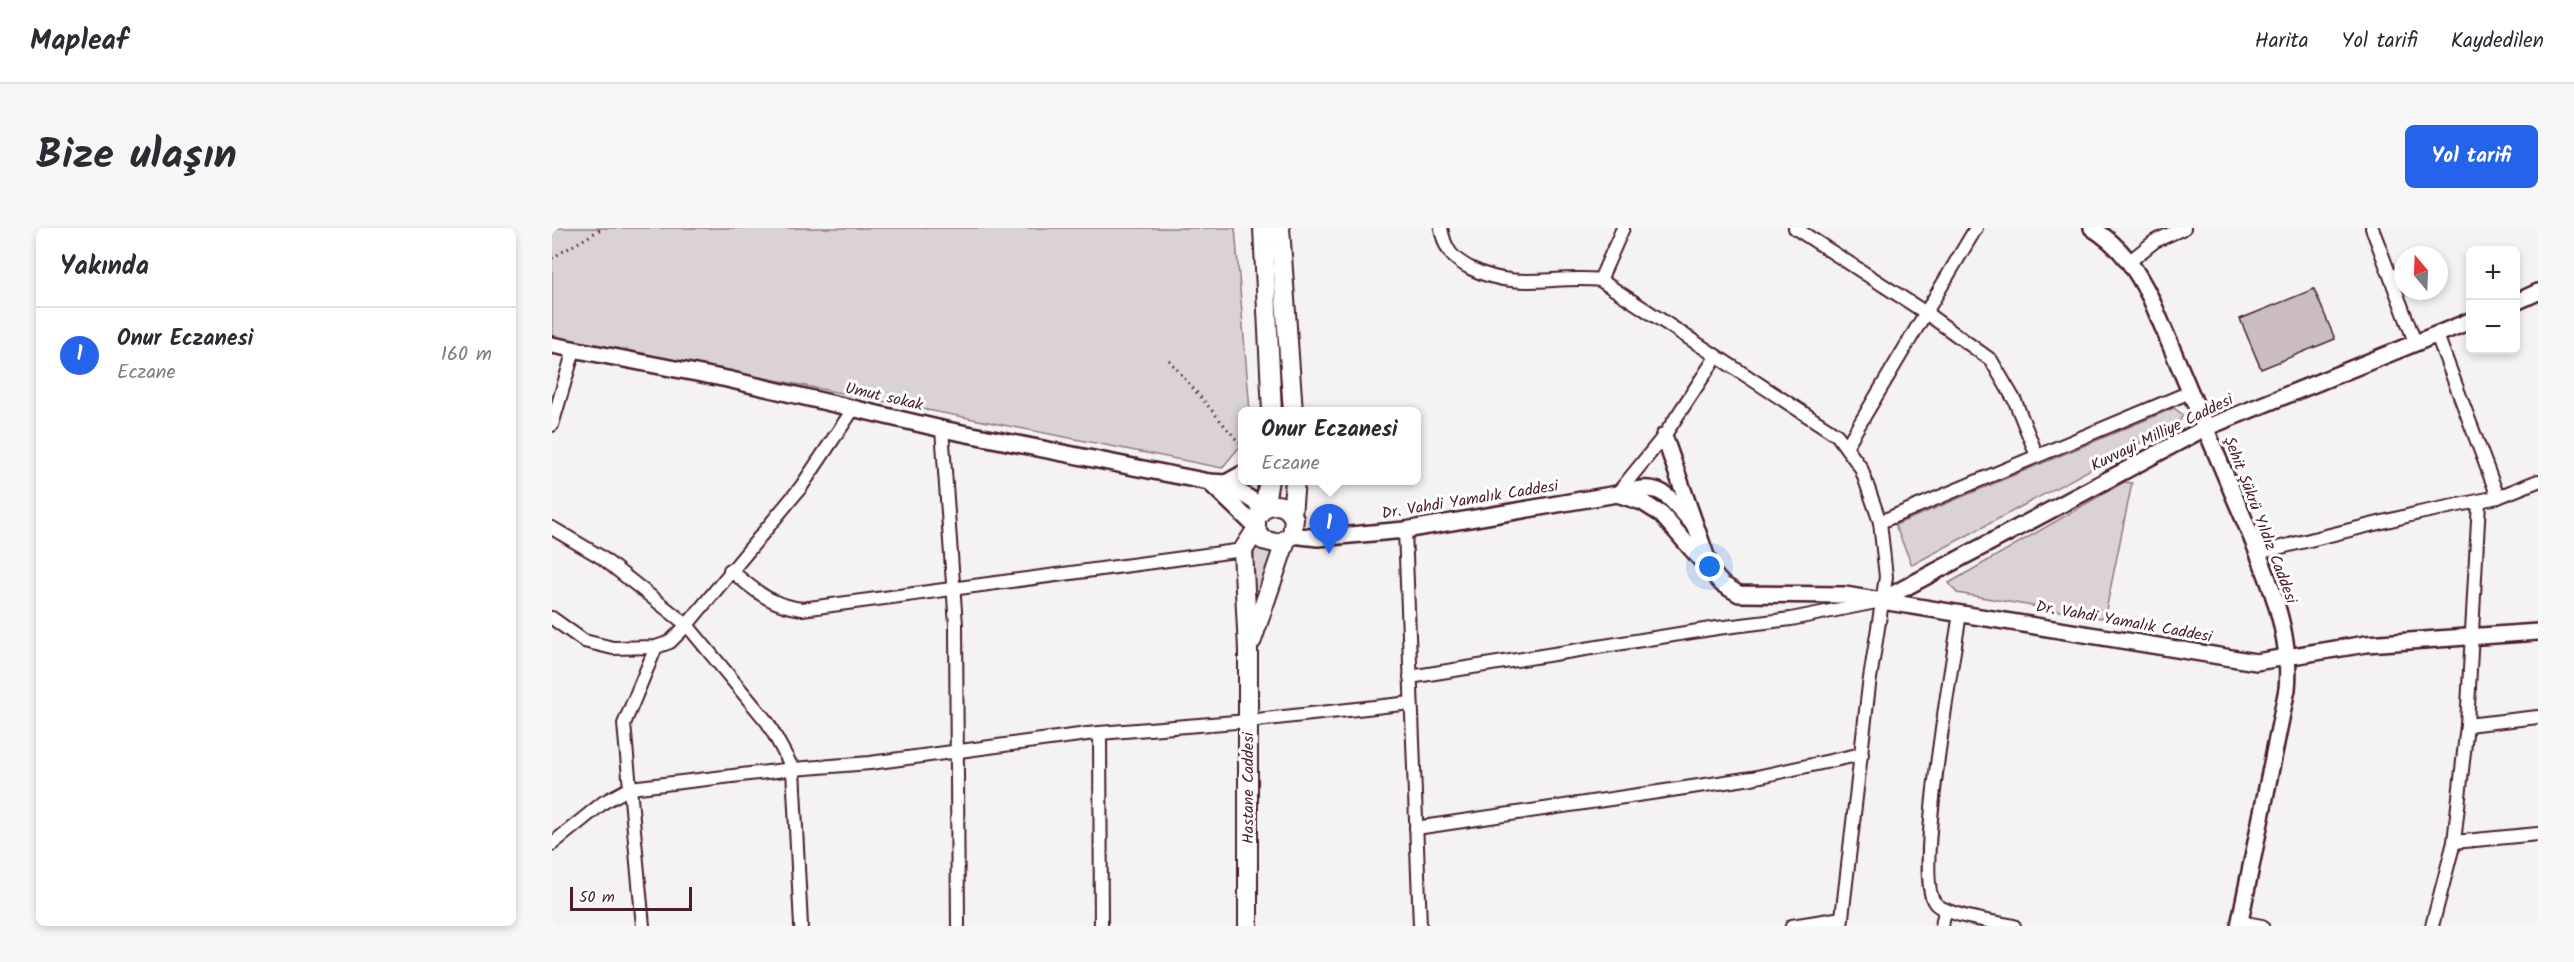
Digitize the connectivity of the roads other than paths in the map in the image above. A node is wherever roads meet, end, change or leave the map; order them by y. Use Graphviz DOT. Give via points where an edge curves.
graph roads {
  1 [pos="1263,228"];
  2 [pos="1280,228"];
  3 [pos="1441,228"];
  4 [pos="1623,228"];
  5 [pos="1795,228"];
  6 [pos="1976,228"];
  7 [pos="2092,228"];
  8 [pos="2184,228"];
  9 [pos="2372,228"];
  10 [pos="2130,261"];
  11 [pos="1600,280"];
  12 [pos="2538,292"];
  13 [pos="2520,300"];
  14 [pos="1926,314"];
  15 [pos="2466,323"];
  16 [pos="2437,335"];
  17 [pos="2415,342"];
  18 [pos="552,345"];
  19 [pos="574,350"];
  20 [pos="1716,357"];
  21 [pos="2190,392"];
  22 [pos="1272,407"];
  23 [pos="1293,407"];
  24 [pos="854,408"];
  25 [pos="552,425"];
  26 [pos="2205,428"];
  27 [pos="942,429"];
  28 [pos="1664,436"];
  29 [pos="1846,447"];
  30 [pos="2037,456"];
  31 [pos="1238,476"];
  32 [pos="2538,481"];
  33 [pos="1209,482"];
  34 [pos="1226,483"];
  35 [pos="1268,485"];
  36 [pos="1295,485"];
  37 [pos="1617,494"];
  38 [pos="2498,497"];
  39 [pos="2479,502"];
  40 [pos="1264,508"];
  41 [pos="1293,515"];
  42 [pos="1880,522"];
  43 [pos="1694,525"];
  44 [pos="552,528"];
  45 [pos="1256,528"];
  46 [pos="1405,530"];
  47 [pos="1289,538"];
  48 [pos="1244,550"];
  49 [pos="2257,553"];
  50 [pos="730,570"];
  51 [pos="1712,572"];
  52 [pos="955,589"];
  53 [pos="1880,601"];
  54 [pos="1960,613"];
  55 [pos="552,618"];
  56 [pos="687,625"];
  57 [pos="2538,632"];
  58 [pos="2472,635"];
  59 [pos="656,647"];
  60 [pos="1248,650"];
  61 [pos="2288,658"];
  62 [pos="1410,677"];
  63 [pos="1411,703"];
  64 [pos="2538,717"];
  65 [pos="1248,721"];
  66 [pos="2467,725"];
  67 [pos="1100,735"];
  68 [pos="957,753"];
  69 [pos="1862,754"];
  70 [pos="793,769"];
  71 [pos="630,788"];
  72 [pos="1416,828"];
  73 [pos="2538,834"];
  74 [pos="2454,842"];
  75 [pos="552,844"];
  76 [pos="1945,910"];
  77 [pos="1842,922"];
  78 [pos="2240,924"];
  79 [pos="644,926"];
  80 [pos="801,926"];
  81 [pos="958,926"];
  82 [pos="1101,926"];
  83 [pos="1248,926"];
  84 [pos="1420,926"];
  85 [pos="1792,926"];
  86 [pos="1942,926"];
  87 [pos="2014,926"];
  88 [pos="2262,926"];
  89 [pos="2432,926"];
  1 -- 22 [label="main road"];
  2 -- 23 [label="main road"];
  3 -- 11 [label="street" via="1443,243 1454,260 1492,279"];
  4 -- 11 [label="street"];
  5 -- 14 [label="street"];
  6 -- 14 [label="street"];
  7 -- 10 [label="street, Şehit Şükrü Yıldız Caddesi"];
  8 -- 10 [label="street" via="2155,241"];
  9 -- 17 [label="street"];
  10 -- 21 [label="street, Şehit Şükrü Yıldız Caddesi" via="2151,299"];
  11 -- 20 [label="street"];
  12 -- 13 [label="street"];
  14 -- 29 [label="street"];
  14 -- 30 [label="street" via="1991,360 2015,400"];
  15 -- 16 [label="street, Kuvvayi Milliye Caddesi"];
  16 -- 17 [label="street, Kuvvayi Milliye Caddesi"];
  16 -- 38 [label="street"];
  17 -- 26 [label="street, Kuvvayi Milliye Caddesi"];
  18 -- 19 [label="street, Umut sokak"];
  19 -- 24 [label="street, Umut sokak"];
  19 -- 25 [label="street"];
  20 -- 28 [label="street"];
  20 -- 29 [label="street" via="1837,435"];
  21 -- 26 [label="street, Şehit Şükrü Yıldız Caddesi"];
  21 -- 30 [label="street"];
  24 -- 27 [label="street, Umut sokak"];
  24 -- 50 [label="street" via="801,487"];
  26 -- 49 [label="street, Şehit Şükrü Yıldız Caddesi"];
  26 -- 53 [label="street, Kuvvayi Milliye Caddesi"];
  27 -- 33 [label="street, Umut sokak"];
  27 -- 52 [label="street"];
  28 -- 37 [label="street"];
  28 -- 43 [label="street, Dr. Vahdi Yamalık Caddesi"];
  29 -- 42 [label="street" via="1861,468"];
  30 -- 42 [label="street"];
  31 -- 34 [label="street"];
  32 -- 38 [label="street"];
  33 -- 34 [label="street, Umut sokak"];
  33 -- 45 [label="street"];
  34 -- 40 [label="street"];
  35 -- 40 [label="main road"];
  36 -- 41 [label="main road, Hastane Caddesi"];
  37 -- 43 [label="street, Dr. Vahdi Yamalık Caddesi" via="1644,488 1661,491"];
  37 -- 46 [label="street, Dr. Vahdi Yamalık Caddesi"];
  37 -- 51 [label="street, Dr. Vahdi Yamalık Caddesi" via="1642,502 1661,514"];
  38 -- 39 [label="street"];
  39 -- 49 [label="street"];
  39 -- 58 [label="street"];
  40 -- 41 [label="main road" via="1280,505"];
  40 -- 45 [label="main road" via="1258,514"];
  41 -- 47 [label="main road, Hastane Caddesi" via="1294,527"];
  42 -- 53 [label="street" via="1886,577"];
  43 -- 51 [label="street, Dr. Vahdi Yamalık Caddesi"];
  44 -- 56 [label="street" via="601,557"];
  45 -- 47 [label="main road" via="1267,542 1279,544"];
  45 -- 48 [label="main road"];
  46 -- 47 [label="street, Dr. Vahdi Yamalık Caddesi"];
  46 -- 62 [label="street"];
  47 -- 60 [label="main road, Hastane Caddesi"];
  48 -- 52 [label="street"];
  48 -- 60 [label="main road, Hastane Caddesi"];
  49 -- 61 [label="street, Şehit Şükrü Yıldız Caddesi"];
  50 -- 52 [label="street" via="780,607 802,609"];
  50 -- 56 [label="street"];
  51 -- 53 [label="street, Dr. Vahdi Yamalık Caddesi" via="1739,594 1845,595"];
  52 -- 68 [label="street"];
  53 -- 54 [label="street, Dr. Vahdi Yamalık Caddesi"];
  53 -- 62 [label="street" via="1791,619"];
  53 -- 69 [label="street"];
  54 -- 61 [label="street, Dr. Vahdi Yamalık Caddesi" via="2224,658 2256,662"];
  54 -- 76 [label="street" via="1931,825 1930,890 1935,903"];
  55 -- 59 [label="street" via="584,641 613,648"];
  56 -- 59 [label="street" via="670,642"];
  56 -- 70 [label="street" via="768,723"];
  57 -- 58 [label="street, Dr. Vahdi Yamalık Caddesi"];
  58 -- 61 [label="street, Dr. Vahdi Yamalık Caddesi" via="2366,644"];
  58 -- 66 [label="street"];
  59 -- 71 [label="street" via="624,724"];
  60 -- 65 [label="main road, Hastane Caddesi"];
  61 -- 78 [label="street, Şehit Şükrü Yıldız Caddesi" via="2287,689"];
  62 -- 63 [label="street"];
  63 -- 65 [label="street"];
  63 -- 72 [label="street"];
  64 -- 66 [label="street"];
  65 -- 67 [label="street"];
  65 -- 83 [label="main road, Hastane Caddesi"];
  66 -- 74 [label="street"];
  67 -- 68 [label="street"];
  67 -- 82 [label="street"];
  68 -- 70 [label="street"];
  68 -- 81 [label="street"];
  69 -- 72 [label="street" via="1752,778"];
  69 -- 77 [label="street"];
  70 -- 71 [label="street"];
  70 -- 80 [label="street"];
  71 -- 75 [label="street" via="604,802"];
  71 -- 79 [label="street"];
  72 -- 84 [label="street"];
  73 -- 74 [label="street"];
  74 -- 89 [label="street"];
  76 -- 86 [label="street"];
  76 -- 87 [label="street"];
  77 -- 85 [label="street"];
  78 -- 88 [label="street"];
}
